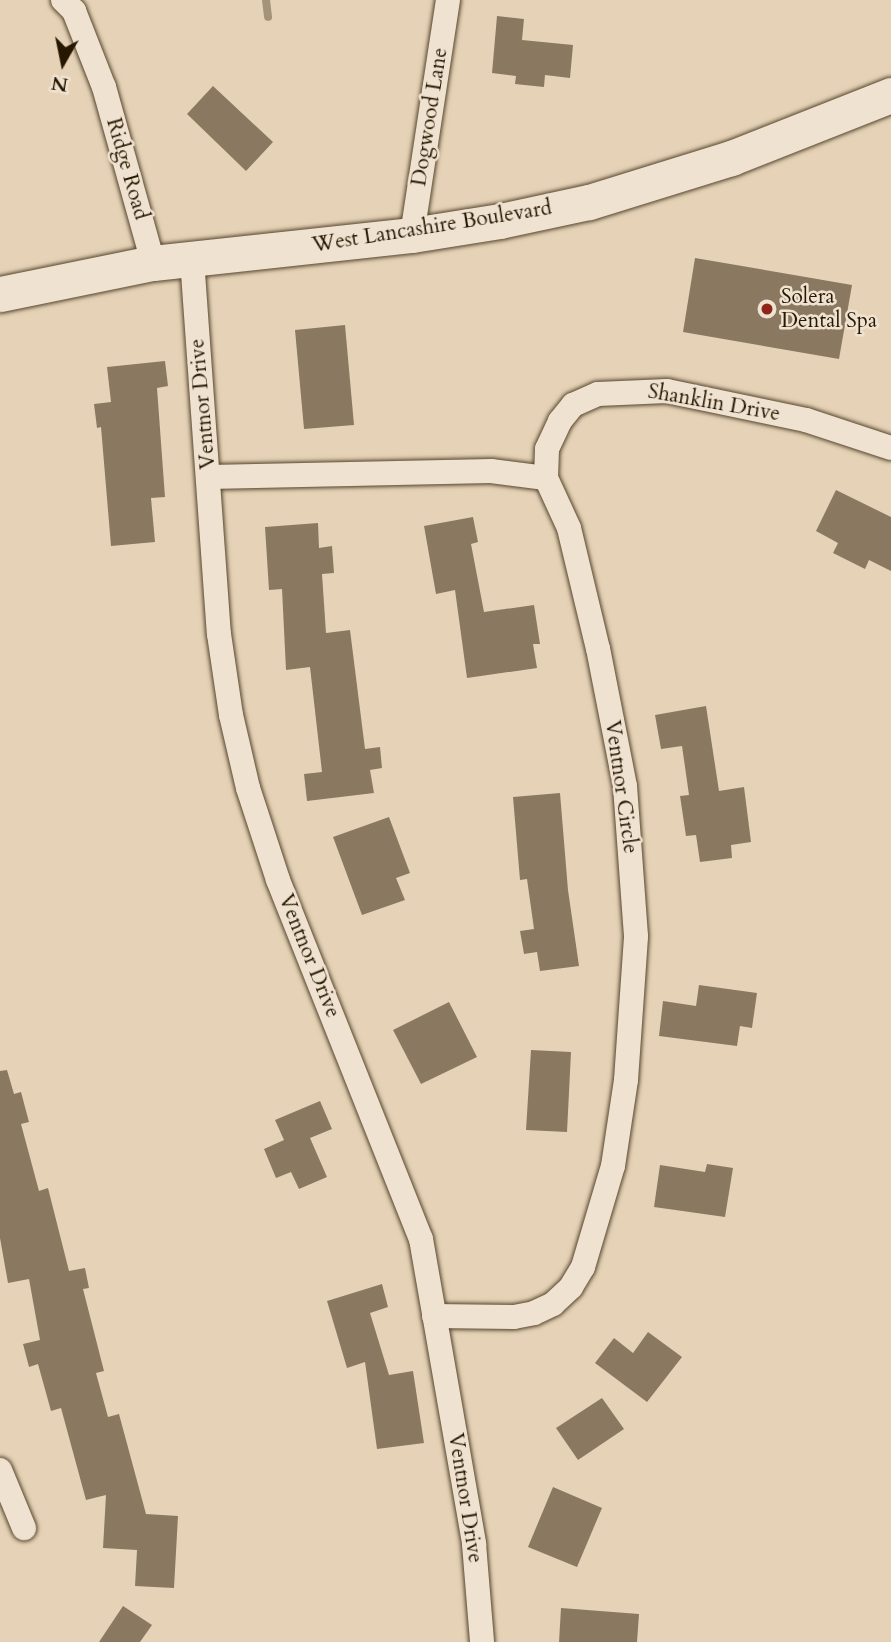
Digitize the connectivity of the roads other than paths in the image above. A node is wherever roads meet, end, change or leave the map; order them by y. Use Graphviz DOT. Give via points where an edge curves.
graph roads {
  1 [pos="63,0"];
  2 [pos="448,0"];
  3 [pos="891,95"];
  4 [pos="412,235"];
  5 [pos="192,260"];
  6 [pos="153,263"];
  7 [pos="0,293"];
  8 [pos="891,448"];
  9 [pos="209,477"];
  10 [pos="546,478"];
  11 [pos="433,1315"];
  12 [pos="0,1470"];
  13 [pos="24,1528"];
  14 [pos="482,1642"];
  1 -- 6 [label="street, Ridge Road" via="74,11 104,87"];
  2 -- 4 [label="street, Dogwood Lane"];
  3 -- 4 [label="main road, West Lancashire Boulevard" via="731,158 589,202"];
  4 -- 5 [label="main road, West Lancashire Boulevard"];
  5 -- 6 [label="main road, West Lancashire Boulevard"];
  5 -- 9 [label="street, Ventnor Drive"];
  6 -- 7 [label="main road, West Lancashire Boulevard"];
  8 -- 10 [label="street, Shanklin Drive" via="806,420 667,391 633,390 598,394 573,405 547,449"];
  9 -- 10 [label="street" via="491,471"];
  9 -- 11 [label="street, Ventnor Drive" via="219,634 248,788 278,880 421,1239"];
  10 -- 11 [label="street, Ventnor Circle" via="569,528 625,786 636,936 626,1080 612,1166 583,1267 571,1287 553,1304 534,1313 514,1317"];
  11 -- 14 [label="street, Ventnor Drive" via="474,1544"];
  12 -- 13 [label="street"];
}
